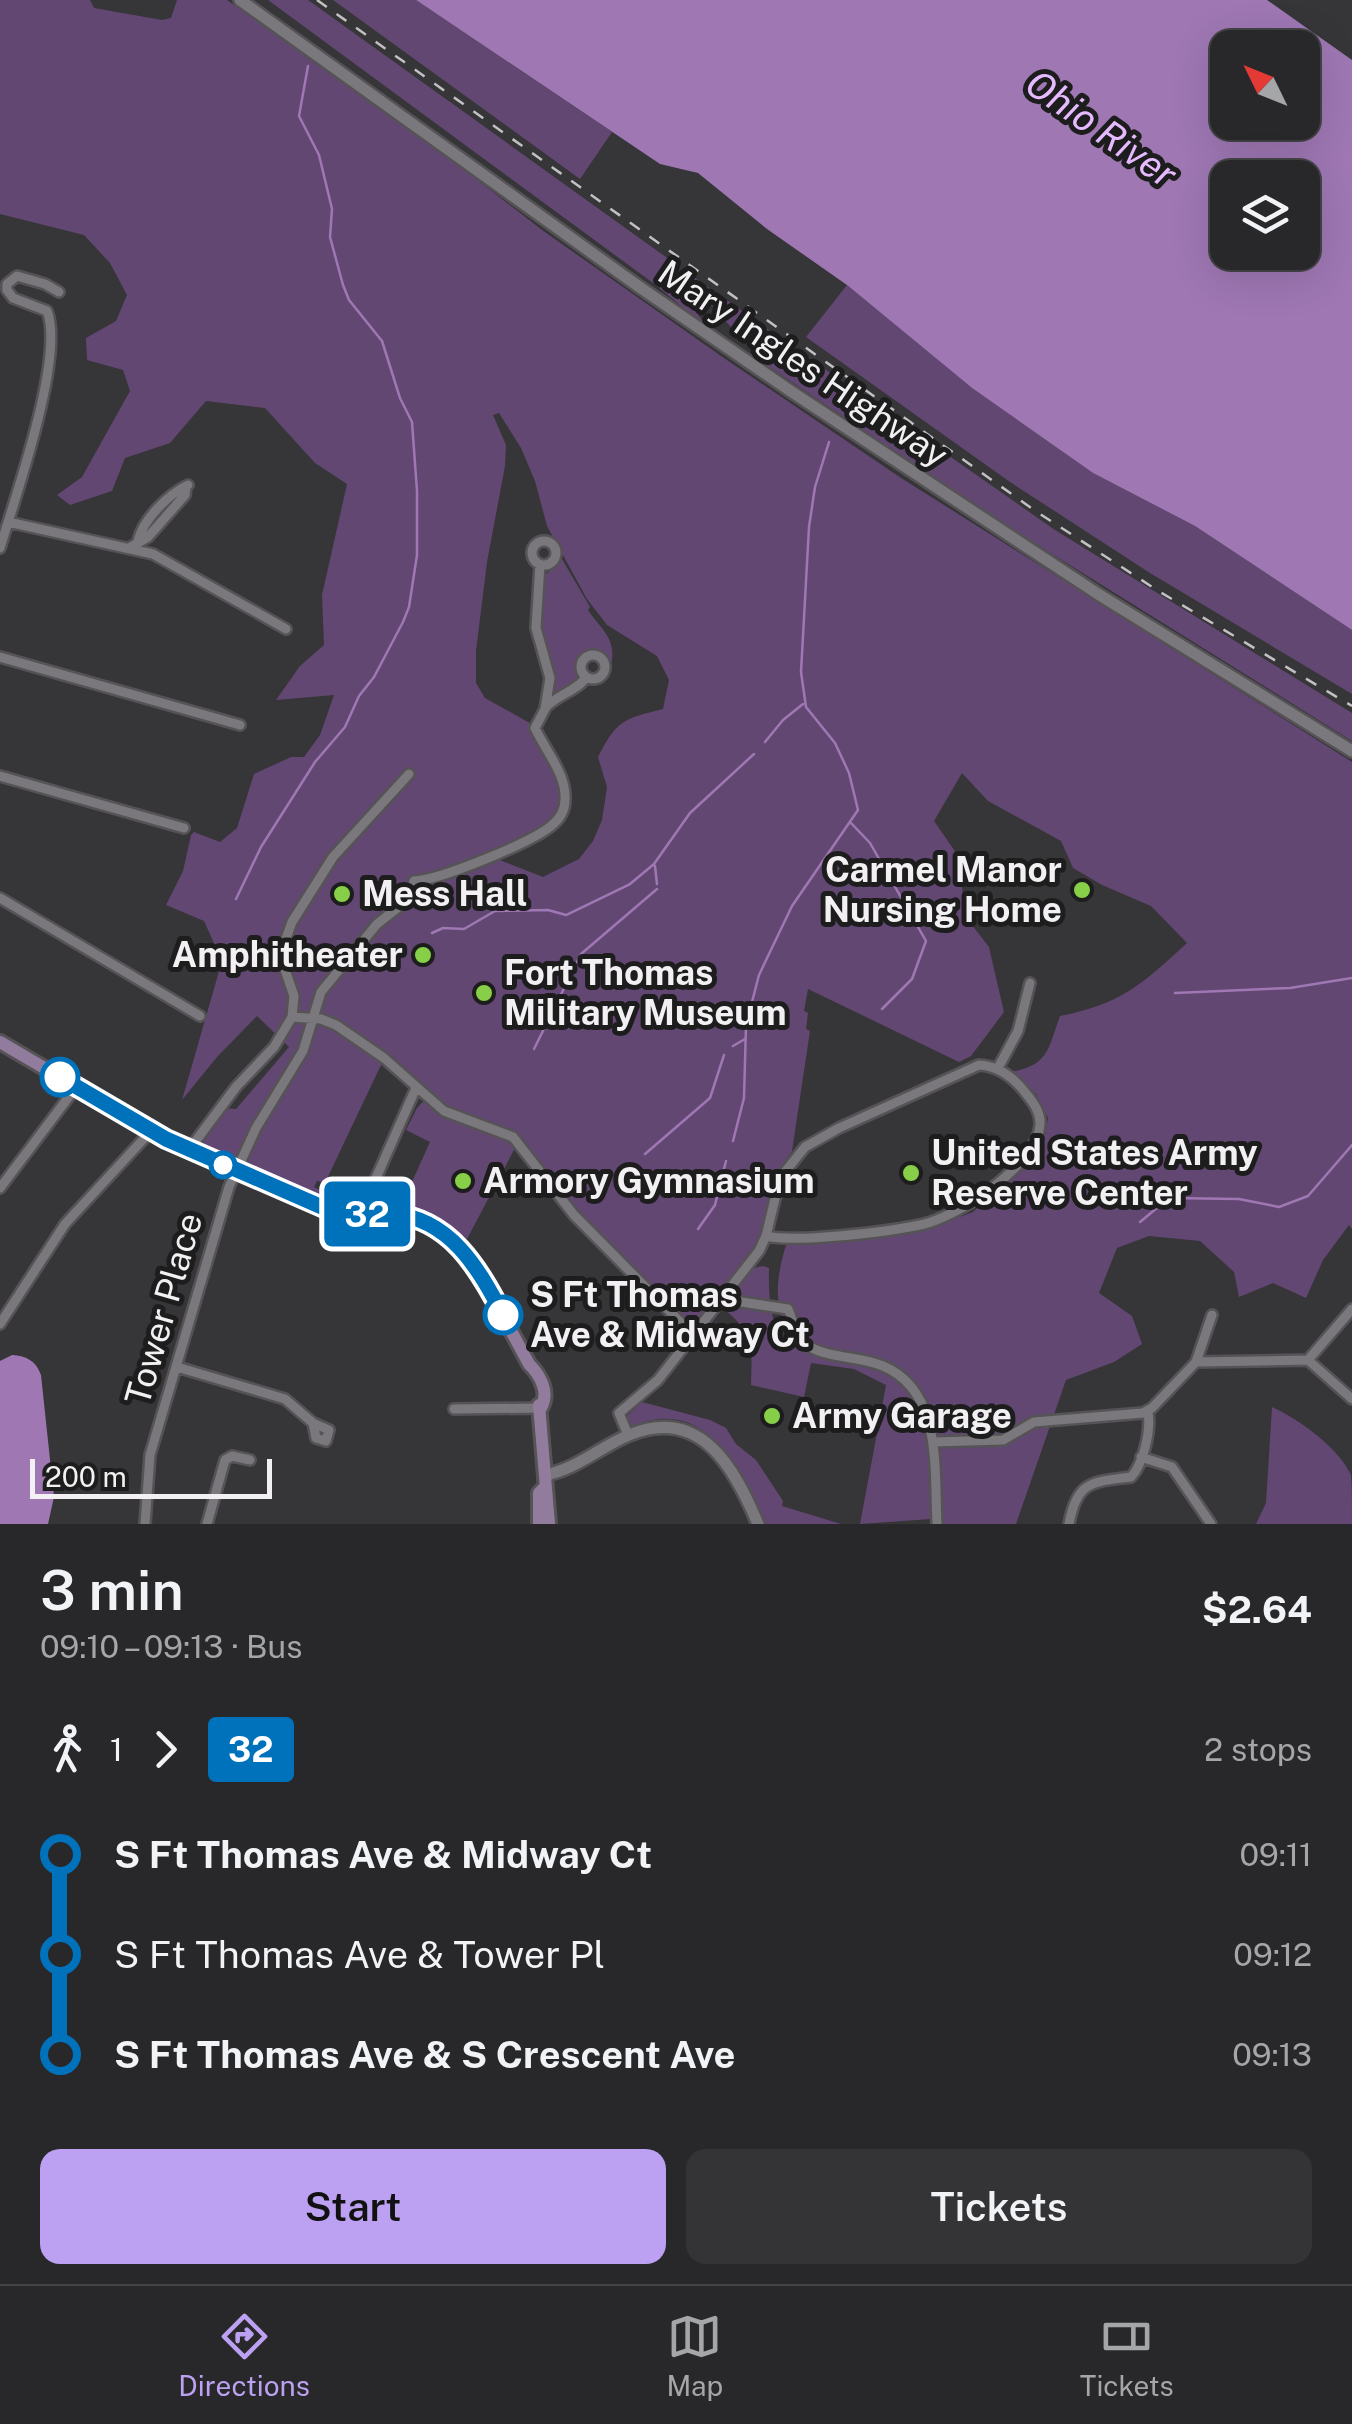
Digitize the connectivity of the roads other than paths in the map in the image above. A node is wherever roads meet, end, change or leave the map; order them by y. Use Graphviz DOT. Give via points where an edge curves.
graph roads {
  1 [pos="240,0"];
  2 [pos="59,292"];
  3 [pos="188,485"];
  4 [pos="8,522"];
  5 [pos="134,544"];
  6 [pos="0,548"];
  7 [pos="540,564"];
  8 [pos="286,629"];
  9 [pos="0,656"];
  10 [pos="586,677"];
  11 [pos="545,710"];
  12 [pos="240,724"];
  13 [pos="1352,751"];
  14 [pos="408,774"];
  15 [pos="0,776"];
  16 [pos="184,828"];
  17 [pos="0,898"];
  18 [pos="1030,984"];
  19 [pos="200,1016"];
  20 [pos="292,1017"];
  21 [pos="313,1020"];
  22 [pos="0,1042"];
  23 [pos="998,1068"];
  24 [pos="77,1086"];
  25 [pos="416,1088"];
  26 [pos="150,1131"];
  27 [pos="188,1150"];
  28 [pos="237,1170"];
  29 [pos="0,1188"];
  30 [pos="360,1214"];
  31 [pos="766,1236"];
  32 [pos="721,1299"];
  33 [pos="1352,1309"];
  34 [pos="1212,1316"];
  35 [pos="0,1324"];
  36 [pos="693,1335"];
  37 [pos="1308,1360"];
  38 [pos="1196,1362"];
  39 [pos="178,1366"];
  40 [pos="1352,1399"];
  41 [pos="541,1408"];
  42 [pos="454,1409"];
  43 [pos="1148,1412"];
  44 [pos="313,1423"];
  45 [pos="628,1435"];
  46 [pos="932,1442"];
  47 [pos="1141,1457"];
  48 [pos="250,1460"];
  49 [pos="545,1481"];
  50 [pos="144,1524"];
  51 [pos="207,1524"];
  52 [pos="539,1524"];
  53 [pos="549,1524"];
  54 [pos="758,1524"];
  55 [pos="937,1524"];
  56 [pos="1069,1524"];
  57 [pos="1210,1524"];
  1 -- 13 [label="street, Mary Ingles Highway" via="792,392"];
  2 -- 4 [label="street" via="28,278 7,284 13,298 44,308 50,322 48,374"];
  3 -- 5 [label="street" via="148,537"];
  4 -- 5 [label="street"];
  4 -- 6 [label="street"];
  5 -- 8 [label="street"];
  7 -- 11 [label="street" via="536,628 550,678"];
  9 -- 12 [label="street"];
  10 -- 11 [label="street"];
  11 -- 21 [label="street, Tower Place" via="535,728 561,779 562,814 532,837 442,876 414,881 408,899 377,924 321,992"];
  14 -- 20 [label="street" via="332,857 292,922 280,955 294,996"];
  15 -- 16 [label="street"];
  17 -- 19 [label="street"];
  18 -- 23 [label="street" via="1018,1030"];
  20 -- 21 [label="street"];
  20 -- 27 [label="street"];
  21 -- 25 [label="street" via="326,1020 359,1040"];
  21 -- 28 [label="street, Tower Place"];
  22 -- 24 [label="main road"];
  23 -- 31 [label="street" via="970,1068 805,1147 780,1178"];
  23 -- 31 [label="street" via="1030,1098 1040,1129 1017,1163 968,1206 921,1225"];
  24 -- 26 [label="main road"];
  24 -- 29 [label="street"];
  25 -- 30 [label="street"];
  25 -- 36 [label="street" via="453,1116 513,1138 574,1215"];
  26 -- 27 [label="main road"];
  26 -- 35 [label="street" via="76,1210"];
  27 -- 28 [label="main road"];
  28 -- 30 [label="main road" via="332,1211"];
  28 -- 39 [label="street, Tower Place"];
  30 -- 41 [label="main road" via="416,1217 464,1252 529,1364"];
  31 -- 32 [label="street"];
  32 -- 36 [label="street"];
  32 -- 46 [label="street" via="781,1306 808,1346 896,1373 922,1405"];
  33 -- 37 [label="street"];
  34 -- 38 [label="street"];
  36 -- 45 [label="street" via="647,1392 619,1414"];
  37 -- 38 [label="street"];
  37 -- 40 [label="street"];
  38 -- 43 [label="street"];
  39 -- 44 [label="street" via="285,1400"];
  39 -- 50 [label="street, Tower Place" via="150,1455"];
  41 -- 42 [label="street"];
  41 -- 49 [label="main road"];
  43 -- 46 [label="street" via="1034,1422 1002,1440"];
  43 -- 47 [label="street"];
  45 -- 49 [label="street"];
  45 -- 54 [label="street" via="669,1427 699,1438 730,1466"];
  46 -- 55 [label="street"];
  47 -- 56 [label="street" via="1131,1477 1084,1488"];
  47 -- 57 [label="street" via="1172,1467"];
  48 -- 51 [label="street" via="225,1460"];
  49 -- 52 [label="main road"];
  49 -- 53 [label="main road"];
}
